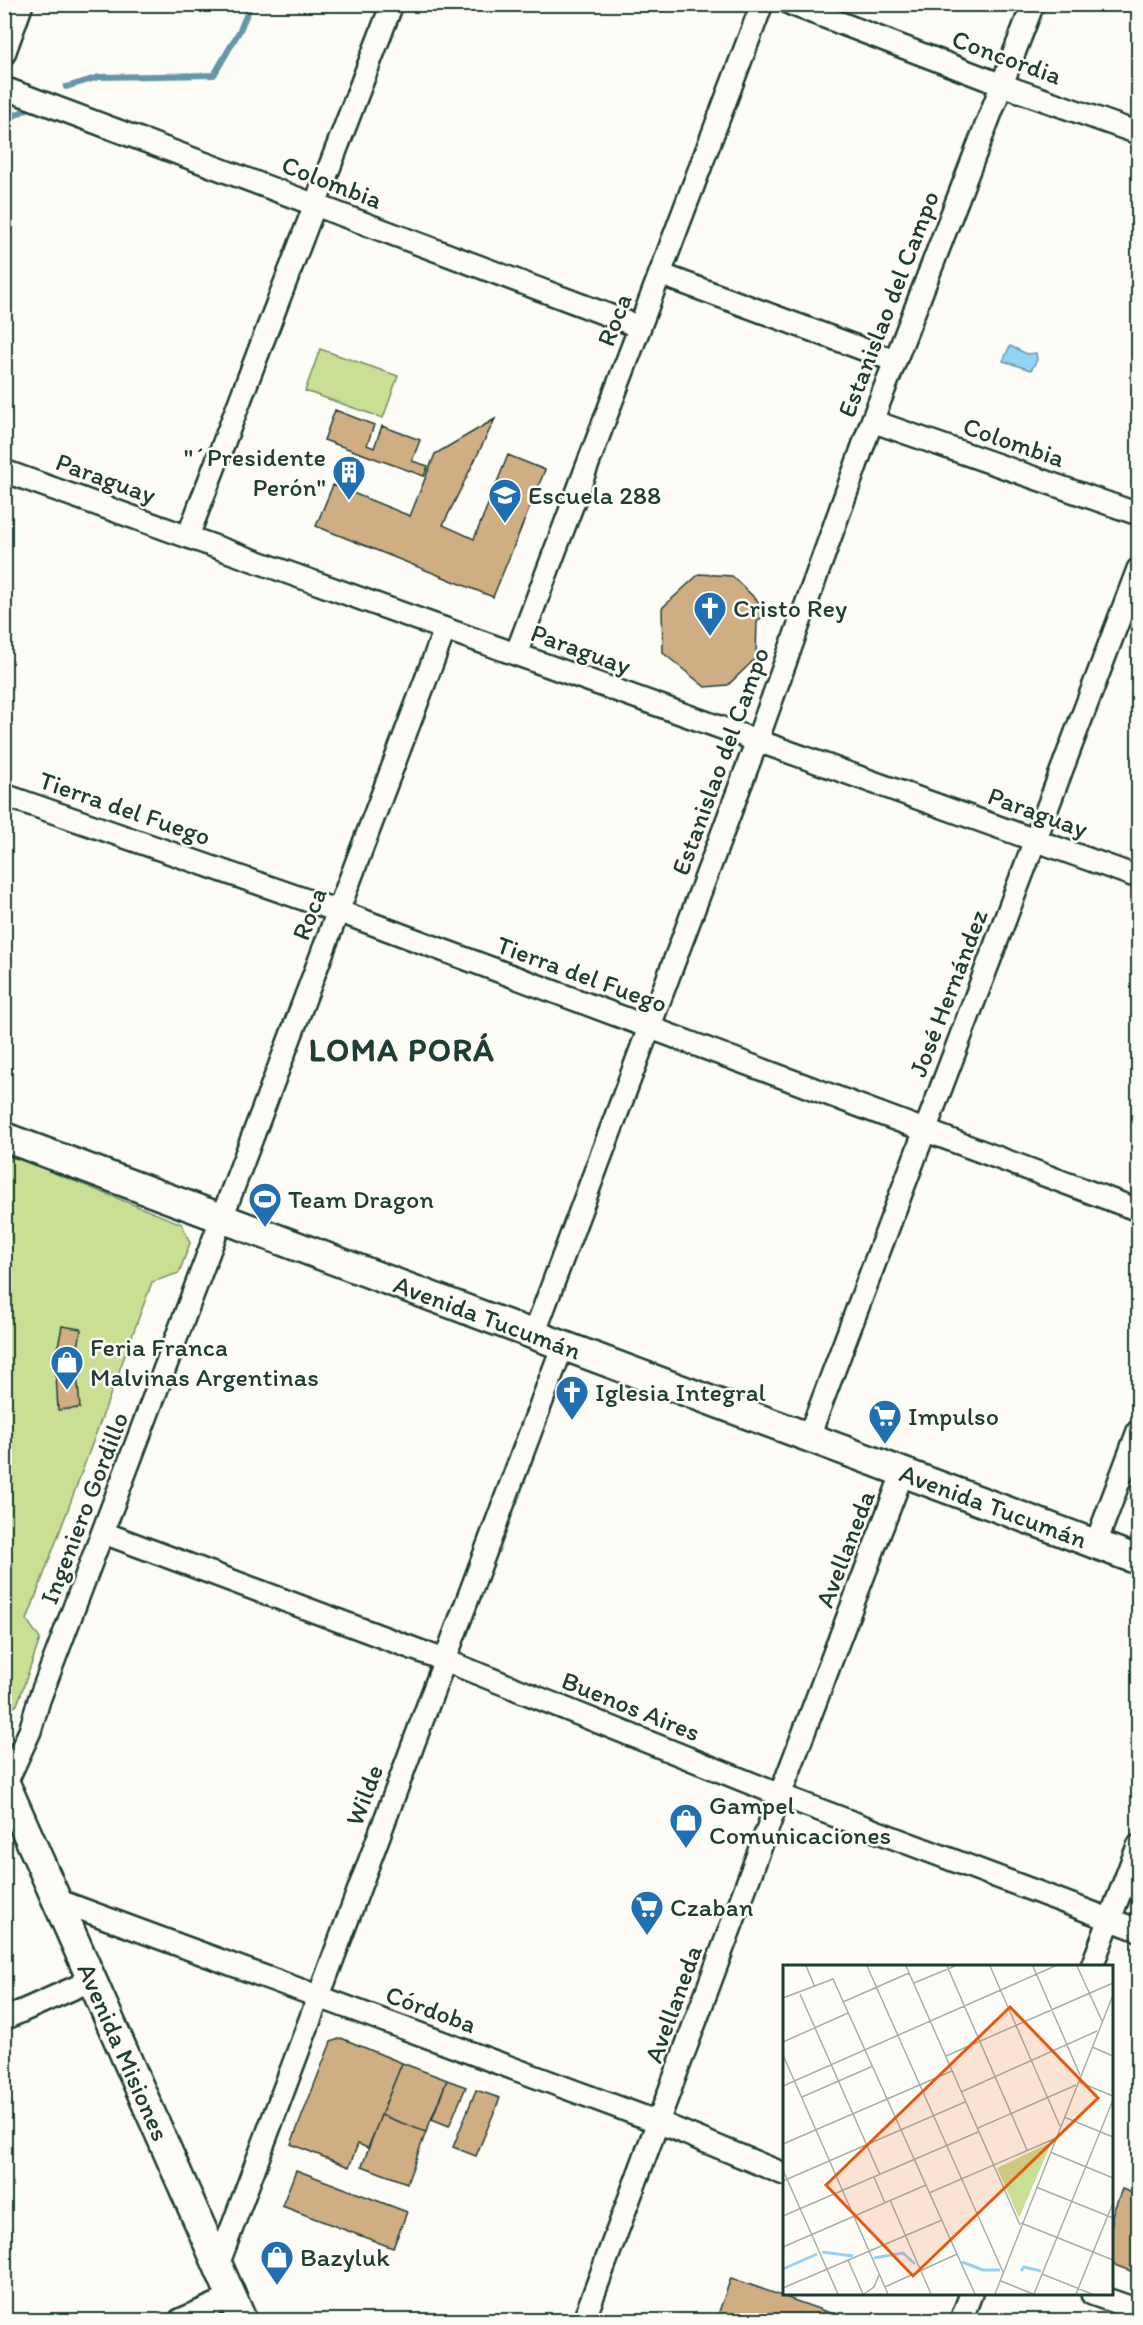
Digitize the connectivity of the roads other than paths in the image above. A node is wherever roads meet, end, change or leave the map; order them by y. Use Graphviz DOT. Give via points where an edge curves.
graph roads {
  1 [pos="22,4"];
  2 [pos="392,4"];
  3 [pos="762,4"];
  4 [pos="790,4"];
  5 [pos="1034,4"];
  6 [pos="4,54"];
  7 [pos="1002,85"];
  8 [pos="4,88"];
  9 [pos="1138,133"];
  10 [pos="315,204"];
  11 [pos="660,274"];
  12 [pos="640,327"];
  13 [pos="896,361"];
  14 [pos="872,421"];
  15 [pos="4,471"];
  16 [pos="1138,514"];
  17 [pos="188,536"];
  18 [pos="1138,569"];
  19 [pos="445,629"];
  20 [pos="516,654"];
  21 [pos="757,741"];
  22 [pos="4,795"];
  23 [pos="1034,840"];
  24 [pos="1138,877"];
  25 [pos="338,912"];
  26 [pos="649,1028"];
  27 [pos="925,1130"];
  28 [pos="4,1137"];
  29 [pos="1138,1210"];
  30 [pos="223,1218"];
  31 [pos="534,1334"];
  32 [pos="563,1345"];
  33 [pos="1138,1431"];
  34 [pos="809,1436"];
  35 [pos="903,1472"];
  36 [pos="104,1533"];
  37 [pos="1096,1544"];
  38 [pos="1138,1560"];
  39 [pos="444,1660"];
  40 [pos="5,1782"];
  41 [pos="780,1795"];
  42 [pos="1138,1846"];
  43 [pos="57,1900"];
  44 [pos="1110,1920"];
  45 [pos="1138,1930"];
  46 [pos="1092,1965"];
  47 [pos="92,1980"];
  48 [pos="318,1995"];
  49 [pos="4,2019"];
  50 [pos="658,2122"];
  51 [pos="783,2174"];
  52 [pos="218,2265"];
  53 [pos="971,2295"];
  54 [pos="1095,2295"];
  55 [pos="237,2309"];
  56 [pos="1138,2310"];
  57 [pos="180,2320"];
  58 [pos="584,2320"];
  59 [pos="961,2320"];
  1 -- 6 [label="street"];
  2 -- 10 [label="street"];
  3 -- 11 [label="street, Roca"];
  4 -- 7 [label="street, Concordia"];
  5 -- 7 [label="street, Estanislao del Campo"];
  7 -- 9 [label="street, Concordia"];
  7 -- 13 [label="street, Estanislao del Campo"];
  8 -- 10 [label="street, Colombia"];
  10 -- 12 [label="street, Colombia"];
  10 -- 17 [label="street"];
  11 -- 12 [label="street, Roca"];
  11 -- 13 [label="street"];
  12 -- 20 [label="street, Roca"];
  13 -- 14 [label="street, Estanislao del Campo"];
  14 -- 16 [label="street, Colombia"];
  14 -- 21 [label="street, Estanislao del Campo"];
  15 -- 17 [label="street, Paraguay"];
  17 -- 19 [label="street, Paraguay"];
  18 -- 23 [label="street, José Hernández"];
  19 -- 20 [label="street, Paraguay"];
  19 -- 25 [label="street, Roca"];
  20 -- 21 [label="street, Paraguay"];
  21 -- 23 [label="street, Paraguay"];
  21 -- 26 [label="street, Estanislao del Campo"];
  22 -- 25 [label="street, Tierra del Fuego"];
  23 -- 24 [label="street, Paraguay"];
  23 -- 27 [label="street, José Hernández"];
  25 -- 26 [label="street, Tierra del Fuego"];
  25 -- 30 [label="street, Roca"];
  26 -- 27 [label="street, Tierra del Fuego"];
  26 -- 31 [label="street, Estanislao del Campo"];
  27 -- 29 [label="street, Tierra del Fuego"];
  27 -- 34 [label="street, José Hernández"];
  28 -- 30 [label="main road, Avenida Tucumán"];
  30 -- 31 [label="main road, Avenida Tucumán"];
  30 -- 36 [label="street, Ingeniero Gordillo"];
  31 -- 32 [label="main road, Avenida Tucumán"];
  32 -- 34 [label="main road, Avenida Tucumán"];
  32 -- 39 [label="street, Wilde"];
  33 -- 37 [label="street"];
  34 -- 35 [label="main road, Avenida Tucumán"];
  35 -- 37 [label="main road, Avenida Tucumán"];
  35 -- 41 [label="street, Avellaneda"];
  36 -- 39 [label="street, Buenos Aires"];
  36 -- 40 [label="street, Ingeniero Gordillo" via="30,1731"];
  37 -- 38 [label="main road, Avenida Tucumán"];
  39 -- 41 [label="street, Buenos Aires"];
  39 -- 48 [label="street, Wilde"];
  40 -- 43 [label="main road, Avenida Misiones"];
  41 -- 44 [label="street, Buenos Aires"];
  41 -- 50 [label="street, Avellaneda"];
  42 -- 44 [label="street"];
  43 -- 47 [label="main road, Avenida Misiones"];
  43 -- 48 [label="street, Córdoba"];
  44 -- 45 [label="street, Buenos Aires"];
  44 -- 46 [label="street"];
  47 -- 49 [label="street"];
  47 -- 52 [label="main road, Avenida Misiones"];
  48 -- 50 [label="street, Córdoba"];
  48 -- 52 [label="street, Wilde"];
  50 -- 51 [label="street, Córdoba"];
  50 -- 58 [label="street, Avellaneda"];
  52 -- 55 [label="main road, Avenida Misiones"];
  53 -- 59 [label="street"];
  54 -- 56 [label="street"];
  55 -- 57 [label="street"];
}
